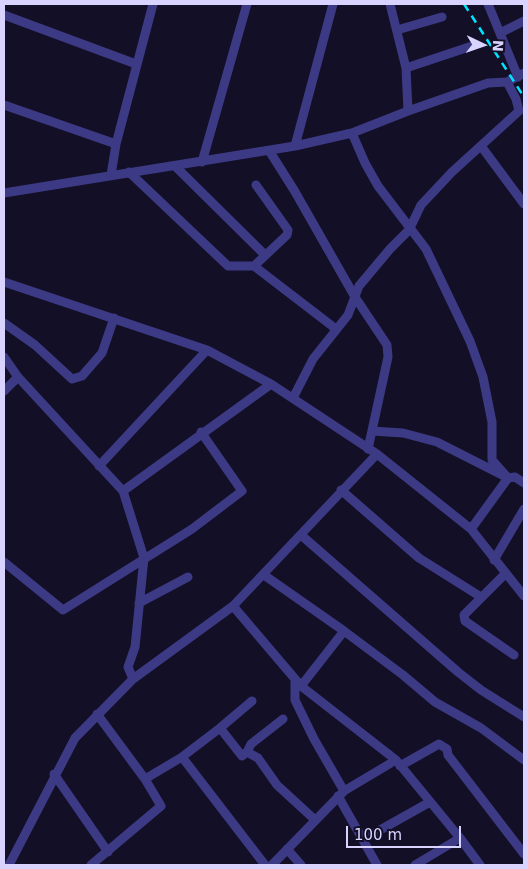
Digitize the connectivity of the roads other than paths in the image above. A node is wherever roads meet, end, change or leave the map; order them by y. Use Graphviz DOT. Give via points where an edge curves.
graph roads {
  1 [pos="153,4"];
  2 [pos="246,4"];
  3 [pos="333,4"];
  4 [pos="390,4"];
  5 [pos="488,4"];
  6 [pos="4,15"];
  7 [pos="442,17"];
  8 [pos="524,21"];
  9 [pos="397,30"];
  10 [pos="500,33"];
  11 [pos="472,46"];
  12 [pos="136,64"];
  13 [pos="406,68"];
  14 [pos="521,75"];
  15 [pos="507,82"];
  16 [pos="4,105"];
  17 [pos="408,111"];
  18 [pos="352,133"];
  19 [pos="116,144"];
  20 [pos="295,146"];
  21 [pos="481,146"];
  22 [pos="270,152"];
  23 [pos="202,162"];
  24 [pos="175,166"];
  25 [pos="129,172"];
  26 [pos="111,175"];
  27 [pos="256,185"];
  28 [pos="4,192"];
  29 [pos="524,204"];
  30 [pos="410,230"];
  31 [pos="265,255"];
  32 [pos="254,266"];
  33 [pos="4,282"];
  34 [pos="355,297"];
  35 [pos="114,318"];
  36 [pos="4,323"];
  37 [pos="336,329"];
  38 [pos="207,350"];
  39 [pos="4,357"];
  40 [pos="18,377"];
  41 [pos="271,384"];
  42 [pos="4,391"];
  43 [pos="293,398"];
  44 [pos="372,431"];
  45 [pos="201,432"];
  46 [pos="368,449"];
  47 [pos="377,454"];
  48 [pos="98,466"];
  49 [pos="508,478"];
  50 [pos="524,483"];
  51 [pos="341,490"];
  52 [pos="122,491"];
  53 [pos="524,509"];
  54 [pos="521,520"];
  55 [pos="471,530"];
  56 [pos="301,535"];
  57 [pos="144,558"];
  58 [pos="494,560"];
  59 [pos="4,562"];
  60 [pos="506,573"];
  61 [pos="264,575"];
  62 [pos="188,577"];
  63 [pos="524,596"];
  64 [pos="481,597"];
  65 [pos="139,603"];
  66 [pos="234,606"];
  67 [pos="344,631"];
  68 [pos="514,655"];
  69 [pos="133,679"];
  70 [pos="295,679"];
  71 [pos="301,686"];
  72 [pos="252,700"];
  73 [pos="97,714"];
  74 [pos="524,717"];
  75 [pos="284,719"];
  76 [pos="220,728"];
  77 [pos="247,752"];
  78 [pos="182,756"];
  79 [pos="524,760"];
  80 [pos="398,763"];
  81 [pos="54,774"];
  82 [pos="145,779"];
  83 [pos="341,794"];
  84 [pos="430,802"];
  85 [pos="314,819"];
  86 [pos="460,838"];
  87 [pos="364,839"];
  88 [pos="287,849"];
  89 [pos="108,852"];
  90 [pos="524,854"];
  91 [pos="9,865"];
  92 [pos="91,865"];
  93 [pos="266,865"];
  94 [pos="272,865"];
  95 [pos="301,865"];
  96 [pos="377,865"];
  97 [pos="415,865"];
  98 [pos="480,865"];
  1 -- 12 [label="street"];
  2 -- 23 [label="street"];
  3 -- 20 [label="street"];
  4 -- 9 [label="street"];
  5 -- 10 [label="street"];
  6 -- 12 [label="street"];
  7 -- 9 [label="street"];
  8 -- 10 [label="street"];
  9 -- 13 [label="street"];
  10 -- 14 [label="street"];
  11 -- 13 [label="street"];
  12 -- 19 [label="street"];
  13 -- 17 [label="street"];
  14 -- 15 [label="street"];
  15 -- 17 [label="street" via="488,83"];
  15 -- 21 [label="street" via="519,111"];
  16 -- 19 [label="street"];
  17 -- 18 [label="street"];
  18 -- 20 [label="street"];
  18 -- 30 [label="street" via="373,178"];
  19 -- 26 [label="street"];
  20 -- 22 [label="street"];
  21 -- 29 [label="street"];
  21 -- 30 [label="street" via="421,205"];
  22 -- 23 [label="street"];
  22 -- 34 [label="street"];
  23 -- 24 [label="street"];
  24 -- 25 [label="street"];
  24 -- 31 [label="street"];
  25 -- 26 [label="street"];
  25 -- 32 [label="street" via="228,266"];
  26 -- 28 [label="street"];
  27 -- 31 [label="street" via="288,230 287,235"];
  30 -- 34 [label="street" via="359,286"];
  30 -- 49 [label="street" via="426,249 470,341 486,388 492,422 492,460"];
  31 -- 32 [label="street"];
  32 -- 37 [label="street"];
  33 -- 35 [label="street"];
  34 -- 37 [label="street" via="348,315"];
  34 -- 44 [label="street" via="387,345 388,357"];
  35 -- 36 [label="street" via="102,353 82,376 72,380 35,345"];
  35 -- 38 [label="street"];
  37 -- 43 [label="street" via="313,360"];
  38 -- 41 [label="street"];
  38 -- 48 [label="street"];
  39 -- 40 [label="street"];
  40 -- 42 [label="street"];
  40 -- 48 [label="street"];
  41 -- 43 [label="street"];
  41 -- 45 [label="street"];
  43 -- 46 [label="street"];
  44 -- 46 [label="street"];
  44 -- 49 [label="street" via="403,433 437,442"];
  45 -- 52 [label="street"];
  45 -- 57 [label="street" via="242,491 192,529"];
  46 -- 47 [label="street"];
  47 -- 51 [label="street"];
  47 -- 55 [label="street"];
  48 -- 52 [label="street"];
  49 -- 50 [label="street" via="515,477"];
  49 -- 55 [label="street"];
  51 -- 56 [label="street"];
  51 -- 64 [label="street" via="418,558"];
  52 -- 57 [label="street"];
  53 -- 54 [label="street"];
  54 -- 58 [label="street"];
  55 -- 58 [label="street"];
  56 -- 61 [label="street"];
  56 -- 74 [label="street" via="458,672"];
  57 -- 59 [label="street" via="63,610"];
  57 -- 65 [label="street"];
  58 -- 60 [label="street"];
  60 -- 63 [label="street"];
  60 -- 64 [label="street"];
  61 -- 66 [label="street"];
  61 -- 67 [label="street"];
  62 -- 65 [label="street"];
  64 -- 68 [label="street" via="464,615 464,620"];
  65 -- 69 [label="street" via="135,646 128,668"];
  66 -- 69 [label="street"];
  66 -- 70 [label="street"];
  67 -- 71 [label="street"];
  67 -- 79 [label="street" via="435,702 481,728"];
  69 -- 73 [label="street"];
  70 -- 71 [label="street"];
  70 -- 83 [label="street" via="295,700"];
  71 -- 80 [label="street"];
  72 -- 76 [label="street"];
  73 -- 81 [label="street" via="75,738"];
  73 -- 82 [label="street"];
  75 -- 77 [label="street" via="252,744"];
  76 -- 77 [label="street" via="242,756"];
  76 -- 78 [label="street"];
  77 -- 85 [label="street" via="258,758 277,785"];
  78 -- 82 [label="street"];
  78 -- 93 [label="street"];
  80 -- 83 [label="street"];
  80 -- 84 [label="street"];
  80 -- 90 [label="street" via="440,744 447,749 448,755"];
  81 -- 89 [label="street"];
  81 -- 91 [label="street"];
  82 -- 89 [label="street" via="161,806"];
  83 -- 85 [label="street"];
  83 -- 87 [label="street"];
  84 -- 86 [label="street"];
  84 -- 87 [label="street"];
  85 -- 88 [label="street"];
  86 -- 97 [label="street"];
  86 -- 98 [label="street"];
  87 -- 96 [label="street"];
  88 -- 94 [label="street"];
  88 -- 95 [label="street"];
  89 -- 92 [label="street"];
}
